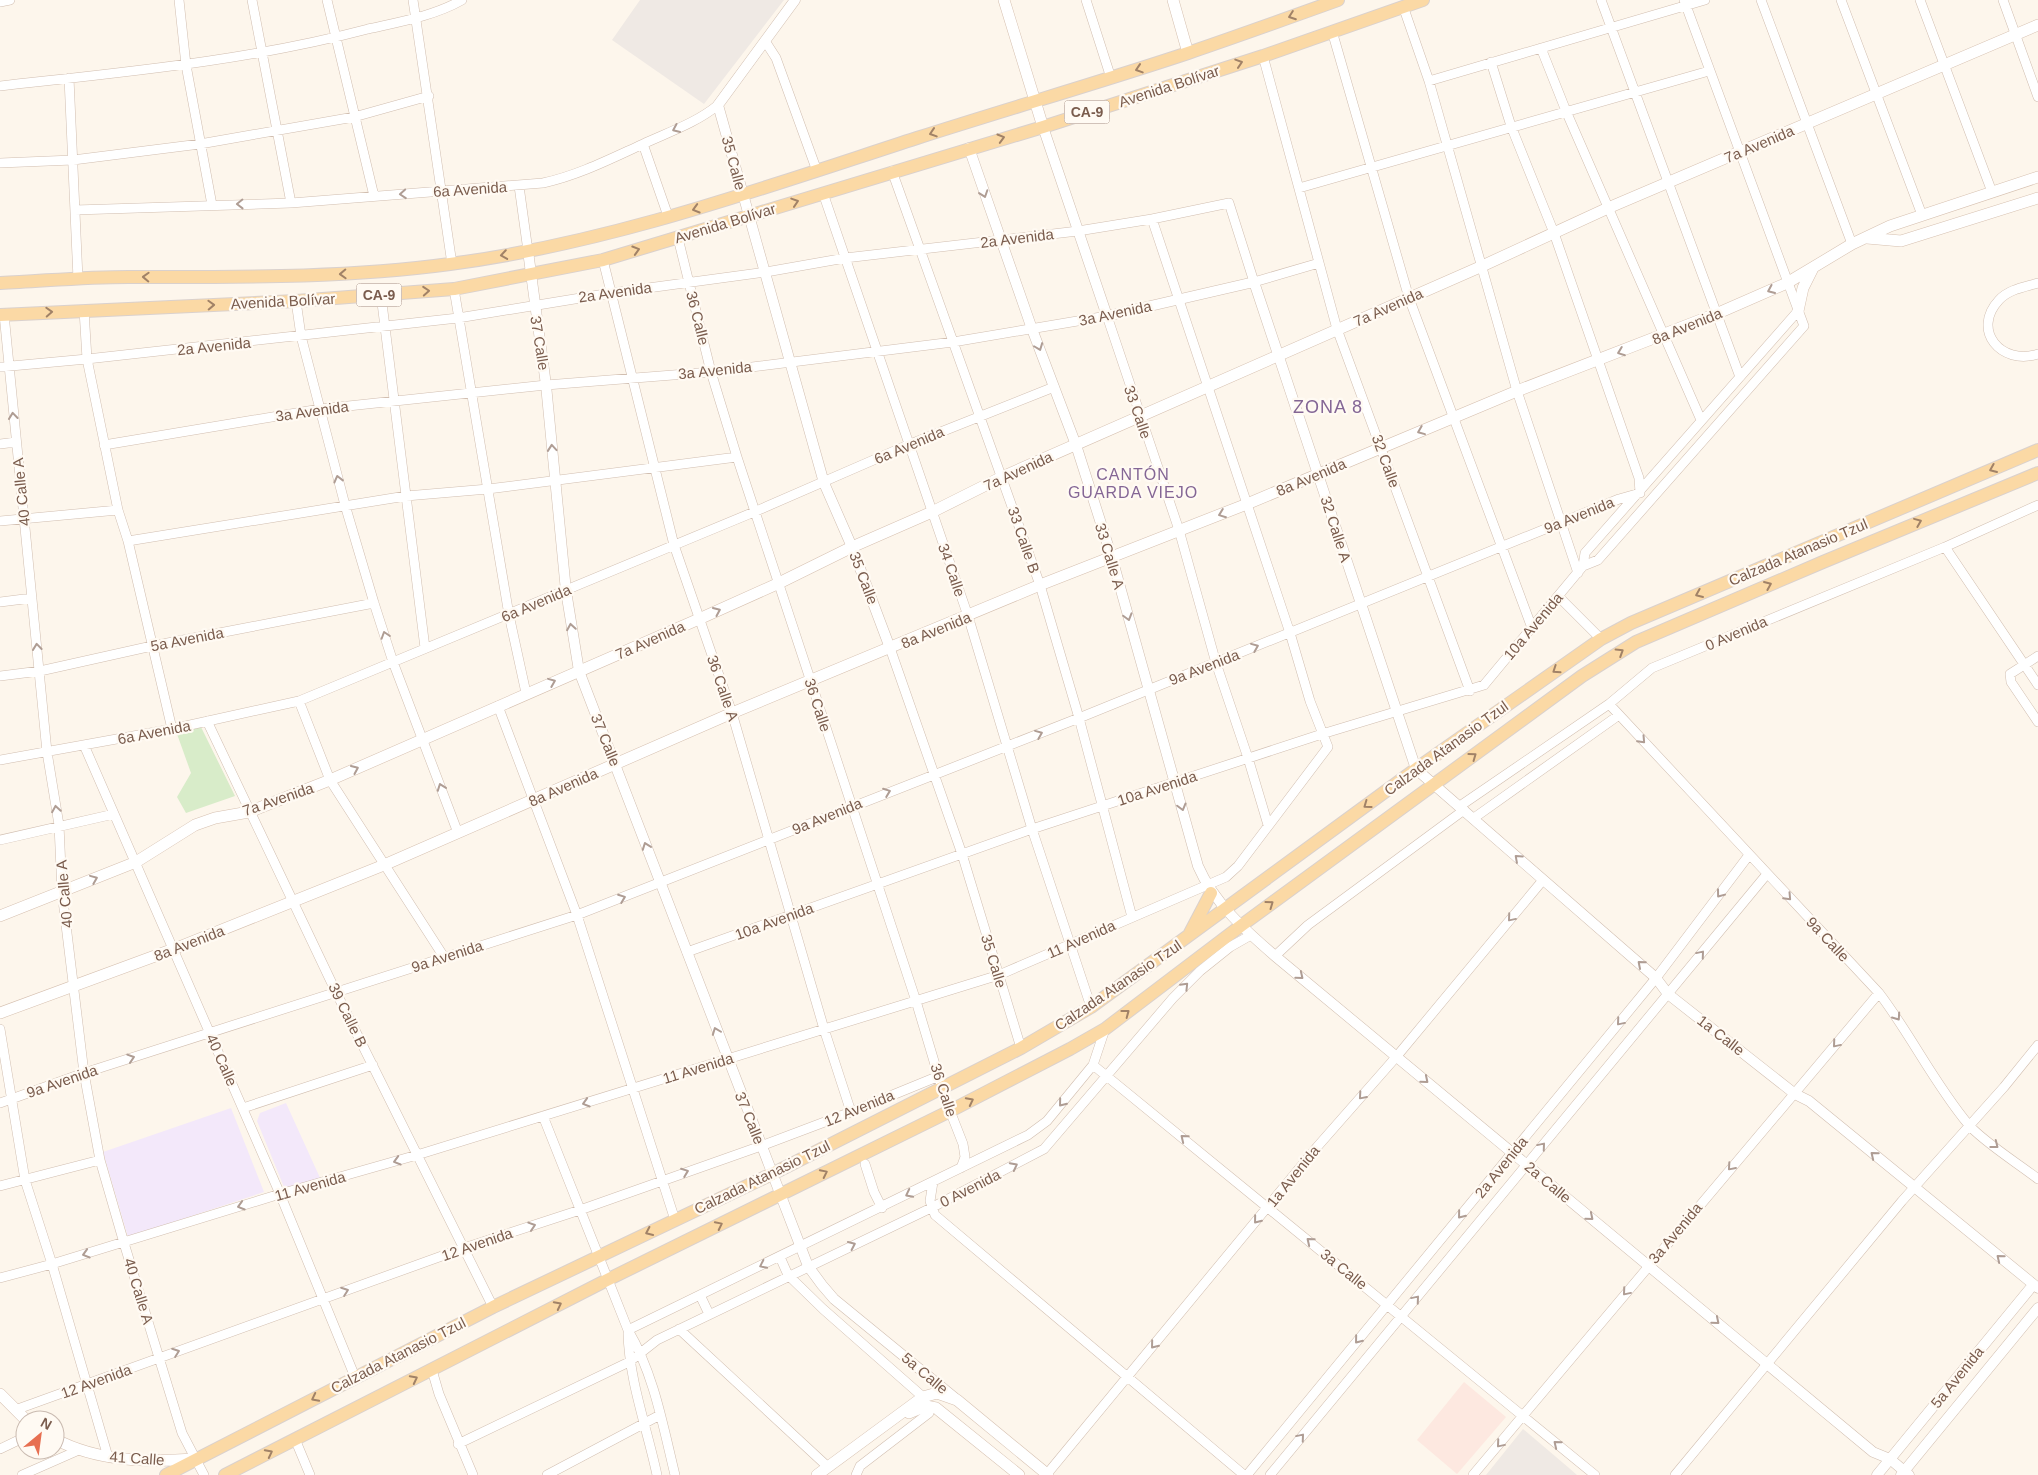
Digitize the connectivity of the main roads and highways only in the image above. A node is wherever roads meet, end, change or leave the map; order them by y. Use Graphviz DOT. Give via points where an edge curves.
graph roads {
  1 [pos="1004,0"];
  2 [pos="1174,0"];
  3 [pos="1338,0"];
  4 [pos="1423,0"];
  5 [pos="2038,25"];
  6 [pos="1188,53"];
  7 [pos="1034,100"];
  8 [pos="1043,126"];
  9 [pos="2038,177"];
  10 [pos="2038,198"];
  11 [pos="1867,238"];
  12 [pos="1814,266"];
  13 [pos="0,284"];
  14 [pos="1798,311"];
  15 [pos="2,314"];
  16 [pos="2038,450"];
  17 [pos="2038,473"];
  18 [pos="1209,889"];
  19 [pos="0,916"];
  20 [pos="1186,939"];
  21 [pos="0,1013"];
  22 [pos="0,1394"];
  23 [pos="928,1406"];
  24 [pos="15,1410"];
  25 [pos="65,1444"];
  26 [pos="195,1459"];
  27 [pos="166,1475"];
  28 [pos="225,1475"];
  29 [pos="817,1475"];
  30 [pos="1019,1475"];
  31 [pos="1047,1475"];
  1 -- 7 [label="main road, 33 Calle"];
  2 -- 6 [label="main road"];
  3 -- 6 [label="main road, Avenida Bolívar / CA-9, one-way"];
  8 -- 4 [label="main road, Avenida Bolívar / CA-9, one-way" via="1263,56"];
  19 -- 5 [label="main road, 7a Avenida, one-way" via="136,862 195,825 249,812 330,780 699,619 1002,477 1608,208"];
  6 -- 7 [label="main road, Avenida Bolívar / CA-9, one-way"];
  7 -- 8 [label="main road, 33 Calle"];
  7 -- 13 [label="main road, Avenida Bolívar / CA-9, one-way" via="743,195 600,236 528,251 378,273 78,279"];
  15 -- 8 [label="main road, Avenida Bolívar / CA-9, one-way" via="296,301 454,289 603,260"];
  9 -- 11 [label="main road, 8a Avenida" via="1890,226"];
  10 -- 11 [label="main road, 8a Avenida" via="1901,241"];
  11 -- 12 [label="main road, 8a Avenida"];
  12 -- 14 [label="main road" via="1803,288"];
  12 -- 21 [label="main road, 8a Avenida, one-way" via="1788,282 1716,314 1517,391 1247,504 1040,585 732,713 384,865 174,949"];
  16 -- 20 [label="main road, Calzada Atanasio Tzul, one-way" via="1631,623 1601,640 1416,770"];
  28 -- 17 [label="main road, Calzada Atanasio Tzul, one-way" via="607,1280 1070,1050 1105,1029 1582,676 1636,642"];
  18 -- 20 [label="main road"];
  20 -- 26 [label="main road, Calzada Atanasio Tzul, one-way" via="1091,1007 1020,1048 940,1081 772,1174 493,1307"];
  22 -- 24 [label="main road"];
  23 -- 29 [label="main road" via="891,1422"];
  23 -- 30 [label="main road, 5a Calle"];
  23 -- 31 [label="main road, 5a Calle" via="937,1393 957,1400"];
  25 -- 26 [label="main road, 41 Calle" via="108,1457 152,1462"];
  26 -- 27 [label="main road, Calzada Atanasio Tzul"];
}
